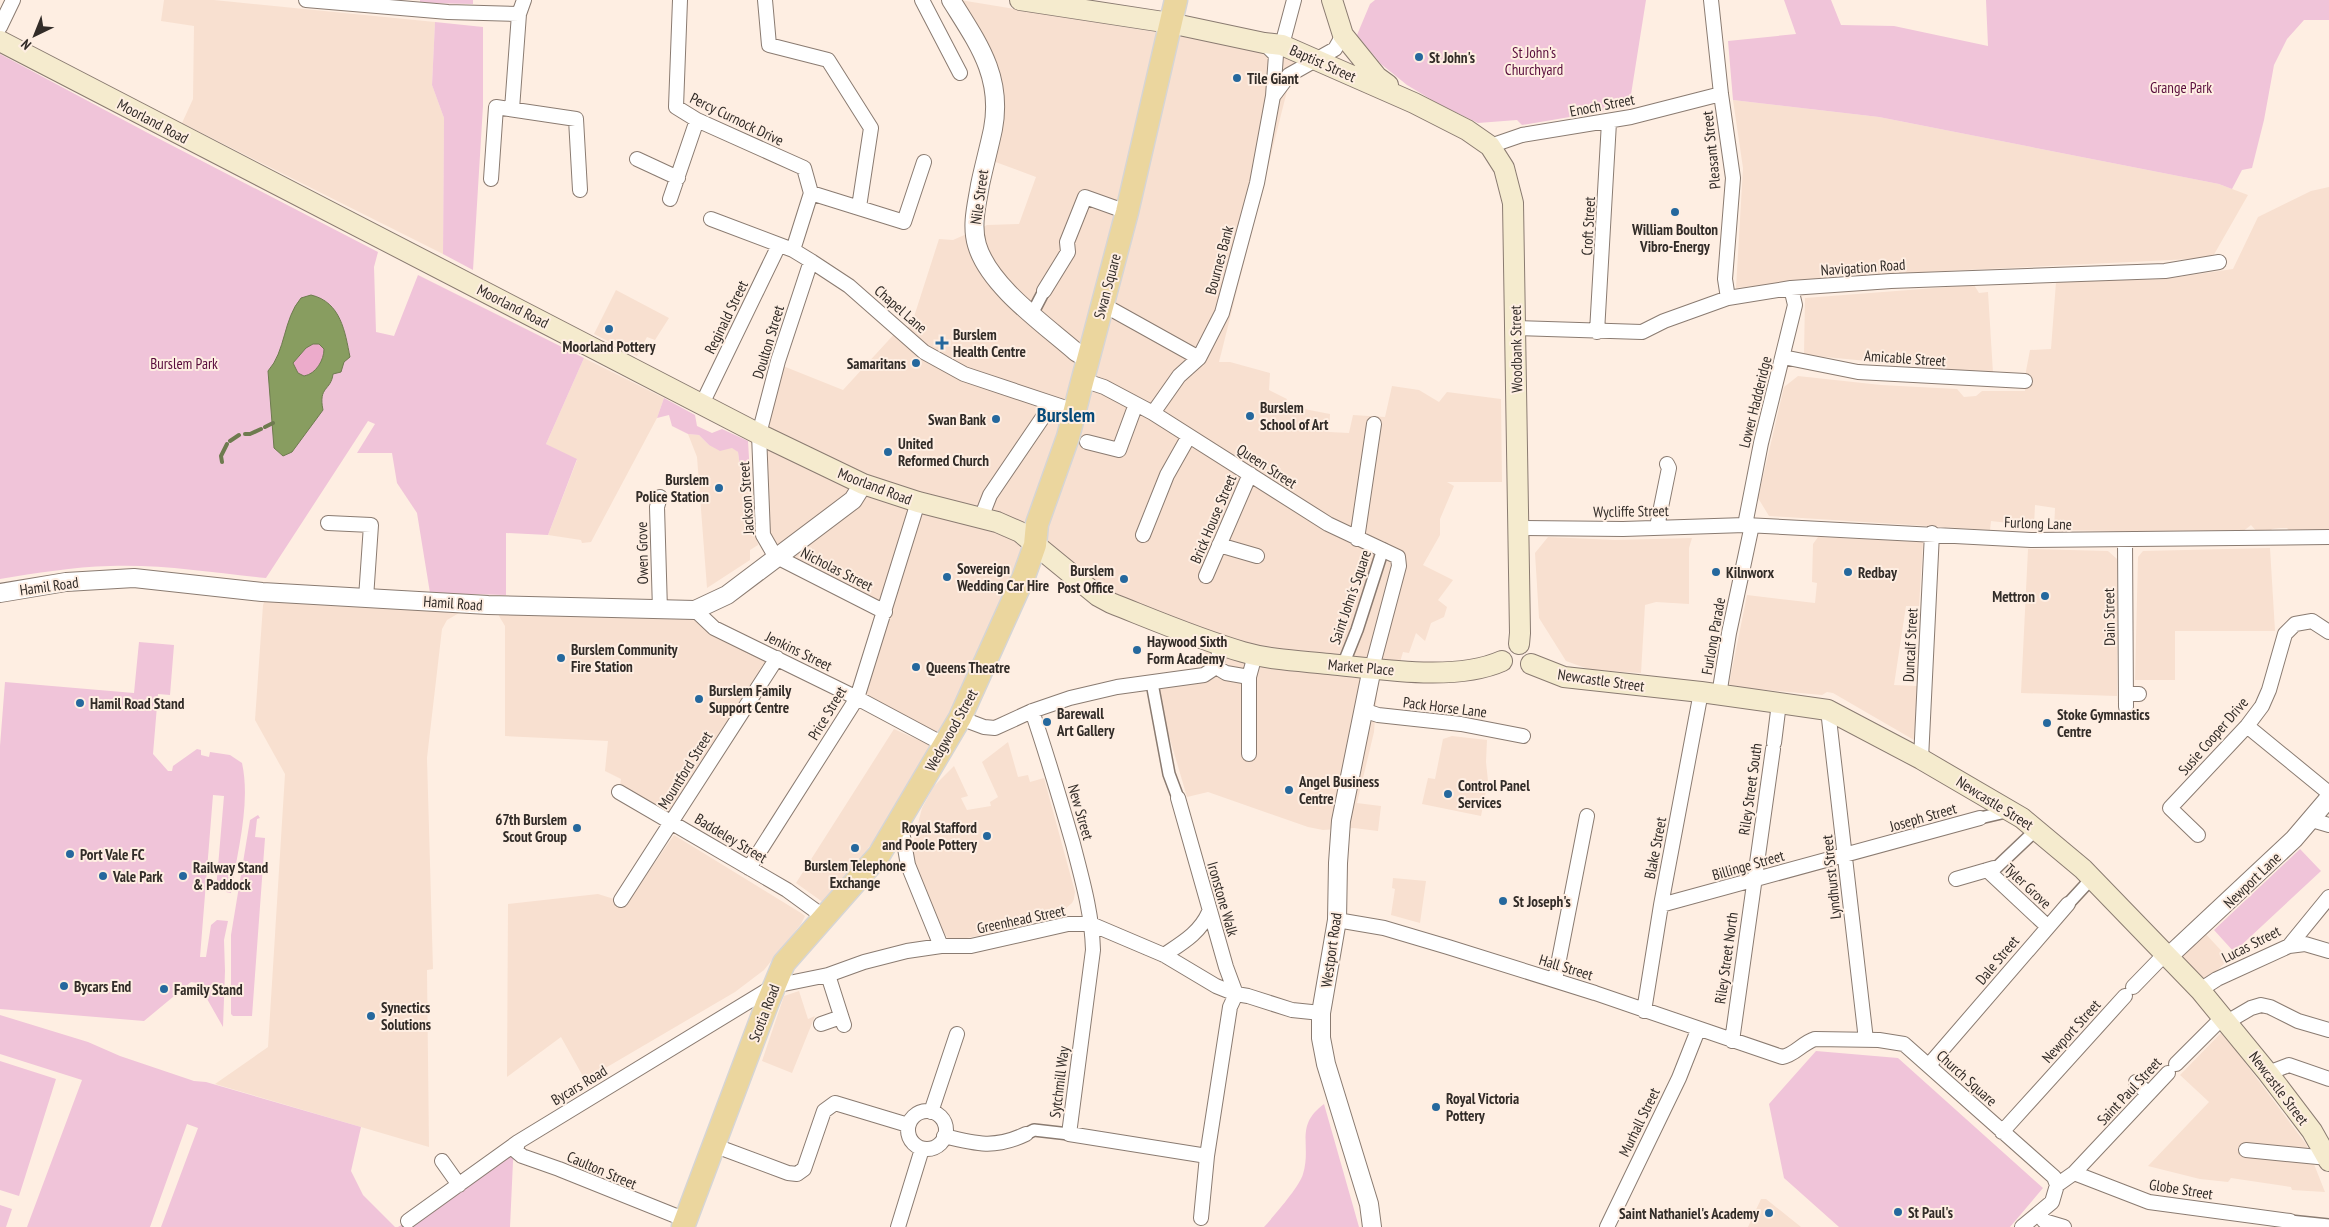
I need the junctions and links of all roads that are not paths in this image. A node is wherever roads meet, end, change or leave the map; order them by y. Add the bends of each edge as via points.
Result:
1 (13, 0) edge
2 (306, 0) edge
3 (524, 0) edge
4 (680, 0) edge
5 (765, 0) edge
6 (922, 0) edge
7 (951, 0) edge
8 (1020, 0) edge
9 (1176, 0) edge
10 (1294, 0) edge
11 (1332, 0) edge
12 (1712, 0) edge
13 (369, 3) edge
14 (519, 14) junction
15 (1170, 24) junction
16 (0, 27) edge
17 (1343, 34) junction
18 (0, 41) edge
19 (1273, 44) junction
20 (1316, 58) junction
21 (960, 72) dead end
22 (1721, 94) junction
23 (1274, 96) junction
24 (1414, 103) junction
25 (512, 109) junction
26 (697, 120) junction
27 (1609, 122) junction
28 (1490, 146) junction
29 (637, 159) dead end
30 (924, 162) dead end
31 (678, 178) junction
32 (490, 179) dead end
33 (580, 190) dead end
34 (811, 193) junction
35 (670, 199) dead end
36 (859, 207) junction
37 (1127, 212) junction
38 (711, 220) dead end
39 (778, 245) junction
40 (793, 250) junction
41 (811, 260) junction
42 (2219, 262) dead end
43 (1791, 288) junction
44 (1044, 291) joint
45 (1728, 298) junction
46 (1102, 304) junction
47 (1032, 314) junction
48 (1515, 328) junction
49 (1597, 332) junction
50 (1783, 357) junction
51 (1199, 358) junction
52 (1085, 370) junction
53 (2025, 381) dead end
54 (1049, 403) junction
55 (702, 404) junction
56 (1136, 404) junction
57 (1075, 411) junction
58 (1153, 413) junction
59 (1369, 429) dead end
60 (759, 434) junction
61 (1189, 436) junction
62 (1077, 439) junction
63 (1667, 464) dead end
64 (1250, 474) junction
65 (864, 484) junction
66 (660, 497) dead end
67 (918, 502) junction
68 (981, 518) junction
69 (328, 523) dead end
70 (1749, 525) junction
71 (1657, 527) junction
72 (1518, 528) junction
73 (1932, 533) junction
74 (1144, 535) dead end
75 (2329, 537) edge
76 (1357, 539) junction
77 (2125, 540) junction
78 (1035, 545) junction
79 (1219, 545) junction
80 (1383, 549) junction
81 (775, 556) junction
82 (1257, 556) dead end
83 (1206, 576) dead end
84 (0, 593) edge
85 (366, 598) junction
86 (660, 610) junction
87 (695, 610) junction
88 (885, 612) junction
89 (2329, 632) edge
90 (1221, 644) junction
91 (1519, 644) junction
92 (1255, 655) junction
93 (776, 658) junction
94 (1502, 661) junction
95 (1531, 664) junction
96 (1343, 665) junction
97 (1216, 667) junction
98 (1372, 668) junction
99 (1249, 677) junction
100 (1152, 683) junction
101 (1710, 694) junction
102 (857, 698) junction
103 (2131, 698) dead end
104 (1779, 703) junction
105 (1364, 710) junction
106 (1828, 710) junction
107 (1032, 711) junction
108 (960, 718) junction
109 (2247, 726) junction
110 (1522, 736) dead end
111 (945, 745) junction
112 (1249, 754) dead end
113 (1921, 759) junction
114 (619, 792) dead end
115 (2329, 793) edge
116 (1178, 798) joint
117 (2329, 798) edge
118 (2010, 811) junction
119 (1586, 816) dead end
120 (1980, 818) joint
121 (2312, 820) junction
122 (672, 822) junction
123 (2329, 825) edge
124 (895, 828) junction
125 (2037, 829) junction
126 (2198, 836) dead end
127 (1844, 855) junction
128 (749, 868) junction
129 (1992, 869) junction
130 (2092, 878) junction
131 (1956, 879) dead end
132 (1753, 880) junction
133 (2329, 897) edge
134 (621, 900) dead end
135 (2068, 904) joint
136 (1661, 906) junction
137 (1209, 912) junction
138 (824, 917) junction
139 (1337, 920) junction
140 (1091, 924) junction
141 (2047, 926) junction
142 (941, 946) junction
143 (2289, 946) junction
144 (2329, 950) edge
145 (2168, 955) junction
146 (1164, 956) junction
147 (828, 975) junction
148 (1555, 980) junction
149 (774, 986) junction
150 (2200, 990) junction
151 (1236, 994) junction
152 (1644, 1011) junction
153 (1321, 1013) junction
154 (2225, 1019) junction
155 (821, 1024) dead end
156 (1698, 1030) junction
157 (2329, 1030) edge
158 (957, 1034) dead end
159 (1866, 1040) junction
160 (1732, 1041) junction
161 (1782, 1057) joint
162 (1929, 1065) junction
163 (2268, 1073) junction
164 (2329, 1079) edge
165 (2136, 1082) dead end
166 (2148, 1094) junction
167 (931, 1112) junction
168 (908, 1125) junction
169 (2002, 1132) junction
170 (1026, 1134) joint
171 (1068, 1134) junction
172 (944, 1136) junction
173 (518, 1142) junction
174 (713, 1144) junction
175 (922, 1149) junction
176 (2246, 1150) dead end
177 (1207, 1156) junction
178 (2328, 1159) edge
179 (442, 1161) dead end
180 (2074, 1173) junction
181 (462, 1183) junction
182 (2058, 1185) junction
183 (2039, 1215) junction
184 (1201, 1218) dead end
185 (408, 1221) dead end
186 (2256, 1222) edge
187 (2290, 1222) joint
188 (684, 1224) edge
189 (2329, 1225) edge
190 (898, 1227) edge
191 (1372, 1227) edge
192 (1607, 1227) edge
193 (2022, 1227) edge
194 (2064, 1227) edge

1 - 16 street
2 - 13 street
3 - 14 street
4 - 26 street, Percy Curnock Drive via 676,107
5 - 36 street via 769,45 828,60 871,128
6 - 21 street
7 - 47 street, Nile Street via 985,55 995,110 975,216 977,245 986,264 1004,287
8 - 15 main road, Baptist Street
9 - 15 main road, Swan Square
10 - 19 street
11 - 17 main road
12 - 22 street, Pleasant Street
13 - 14 street via 448,12
14 - 25 street
15 - 19 main road, Baptist Street
15 - 37 main road, Swan Square
17 - 20 street, Bournes Bank via 1335,49
17 - 24 main road via 1377,77
18 - 55 main road, Moorland Road
19 - 20 main road, Baptist Street
19 - 23 street, Bournes Bank via 1276,55
20 - 23 street, Bournes Bank via 1289,75
20 - 24 main road, Baptist Street
22 - 27 street, Enoch Street
22 - 45 street, Pleasant Street via 1733,178 1725,279
23 - 51 street, Bournes Bank via 1257,183 1222,313
24 - 28 main road, Woodbank Street via 1467,130
25 - 32 street via 496,107
25 - 33 street via 576,118
26 - 31 street
26 - 34 street, Percy Curnock Drive via 804,168
27 - 28 street, Enoch Street via 1522,136
27 - 49 street, Croft Street
28 - 48 main road, Woodbank Street via 1504,168 1513,203
29 - 31 street
30 - 36 street via 904,222
31 - 35 street
34 - 36 street
34 - 40 street
37 - 44 street via 1085,197 1067,242 1068,252
37 - 46 main road, Swan Square
38 - 39 street, Chapel Lane
39 - 40 street, Chapel Lane
39 - 55 street, Reginald Street
40 - 41 street, Chapel Lane
41 - 54 street, Chapel Lane via 849,286 924,352 964,374
41 - 60 street, Doulton Street
42 - 43 street, Navigation Road via 2165,271
43 - 45 street, Navigation Road
43 - 50 street, Lower Hadderidge via 1795,305
44 - 47 street
45 - 49 street, Navigation Road via 1642,332
46 - 51 street
46 - 52 main road, Swan Square
47 - 52 street, Nile Street via 1076,352
48 - 49 street, Navigation Road
48 - 72 main road, Woodbank Street
50 - 53 street, Amicable Street via 1858,372
50 - 70 street, Lower Hadderidge via 1761,443
51 - 58 street, Bournes Bank via 1179,376
52 - 56 street, Queen Street via 1104,387
52 - 57 main road, Swan Square
54 - 57 street, Chapel Lane
54 - 68 street via 1043,417 990,495
55 - 60 main road, Moorland Road
56 - 58 street, Queen Street
56 - 62 street via 1119,450
57 - 62 main road, Swan Square
58 - 61 street, Queen Street
59 - 76 street
60 - 65 main road, Moorland Road
60 - 81 street, Jackson Street via 765,541
61 - 64 street, Queen Street
61 - 74 street via 1167,475
62 - 78 main road, Swan Square via 1037,524
63 - 71 street via 1669,468
64 - 76 street, Queen Street
64 - 79 street, Brick House Street
65 - 67 main road, Moorland Road
65 - 81 street, Hamil Road via 853,500
66 - 86 street, Owen Grove via 657,507
67 - 68 main road, Moorland Road
67 - 88 street, Price Street
68 - 78 main road, Moorland Road via 1020,532
69 - 85 street via 371,526
70 - 71 street, Wycliffe Street
70 - 73 street, Furlong Lane
70 - 101 street, Furlong Parade via 1728,633
71 - 72 street, Wycliffe Street
72 - 91 main road, Woodbank Street
73 - 77 street, Furlong Lane via 2031,540
73 - 113 street, Duncalf Street
75 - 77 street, Furlong Lane
76 - 80 street, Queen Street
77 - 103 street, Dain Street
78 - 90 main road, Market Place via 1111,603
78 - 108 main road, Wedgwood Street
79 - 82 street
79 - 83 street, Brick House Street
80 - 96 street, Saint John's Square
80 - 98 street, Saint John's Square via 1398,557 1399,566
81 - 87 street, Hamil Road via 727,594
81 - 88 street, Nicholas Street
84 - 85 street, Hamil Road via 66,582 134,578 258,592
85 - 86 street, Hamil Road
86 - 87 street, Hamil Road
87 - 93 street, Jenkins Street via 714,628
88 - 102 street, Price Street
89 - 109 street, Susie Cooper Drive via 2312,621 2295,624 2286,634 2269,690
90 - 92 main road, Market Place
90 - 97 street
91 - 94 main road via 1506,648
91 - 95 main road via 1529,650
92 - 96 main road, Market Place
92 - 99 street
93 - 102 street, Jenkins Street
93 - 122 street, Mountford Street
94 - 95 main road via 1506,669 1516,673 1524,672
94 - 98 main road, Market Place via 1458,672
95 - 101 main road, Newcastle Street via 1564,678
96 - 98 main road, Market Place
97 - 99 street via 1226,673
97 - 100 street via 1204,675
98 - 105 street, Westport Road
99 - 112 street
100 - 107 street via 1117,687
100 - 116 street, Ironstone Walk via 1169,774
101 - 104 main road, Newcastle Street
101 - 136 street, Blake Street
102 - 111 street, Jenkins Street
102 - 128 street, Price Street
104 - 106 main road, Newcastle Street
104 - 132 street, Riley Street South
105 - 110 street, Pack Horse Lane via 1378,715 1477,726
105 - 139 street, Westport Road via 1342,820
106 - 113 main road, Newcastle Street
106 - 127 street, Lyndhurst Street
107 - 108 street via 995,728
107 - 140 street, New Street via 1059,795 1088,900
108 - 111 main road, Wedgwood Street
109 - 115 street
109 - 126 street, Susie Cooper Drive via 2170,808
111 - 124 main road, Wedgwood Street
113 - 118 main road, Newcastle Street
114 - 122 street, Baddeley Street
116 - 137 street, Ironstone Walk via 1177,814
117 - 121 street, Newport Lane
118 - 120 street, Joseph Street
118 - 125 main road, Newcastle Street
119 - 148 street
120 - 127 street, Joseph Street
121 - 123 street
121 - 145 street, Newport Lane
122 - 128 street, Baddeley Street
122 - 134 street, Mountford Street
124 - 138 main road, Scotia Road via 879,855
124 - 142 street via 902,837 908,865
125 - 129 street, Tyler Grove
125 - 130 main road, Newcastle Street
127 - 132 street, Billinge Street
127 - 159 street, Lyndhurst Street
128 - 138 street, Baddeley Street
129 - 131 street, Tyler Grove
129 - 141 street, Tyler Grove
130 - 135 street, Dale Street
130 - 145 main road, Newcastle Street
132 - 136 street, Billinge Street
132 - 160 street, Riley Street North
133 - 143 street, Lucas Street
135 - 141 street, Dale Street
136 - 152 street, Blake Street
137 - 146 street via 1198,931
137 - 151 street, Ironstone Walk
138 - 149 main road, Scotia Road via 784,963
139 - 148 street, Hall Street via 1384,928
139 - 153 street, Westport Road
140 - 142 street, Greenhead Street via 1068,924 971,946
140 - 146 street, Greenhead Street
140 - 171 street, Sytchmill Way via 1093,950
141 - 162 street, Dale Street
142 - 147 street, Greenhead Street via 864,962
143 - 144 street via 2304,944
143 - 150 street, Lucas Street
145 - 150 main road, Newcastle Street
145 - 169 street, Newport Street via 2129,992
146 - 151 street, Greenhead Street
147 - 149 street, Greenhead Street
147 - 155 street via 844,1024
148 - 152 street, Hall Street
149 - 173 street, Bycars Road
149 - 174 main road, Scotia Road
150 - 154 main road, Newcastle Street
151 - 153 street, Greenhead Street via 1292,1010
151 - 177 street via 1230,1007
152 - 156 street, Hall Street
153 - 191 street, Westport Road via 1326,1064 1369,1204
154 - 157 street, Saint Paul Street via 2262,1005
154 - 163 main road, Newcastle Street
154 - 166 street, Saint Paul Street
156 - 160 street, Hall Street
156 - 192 street, Murhall Street via 1679,1078
158 - 167 street
159 - 161 street, Church Square via 1815,1039
159 - 162 street, Church Square via 1904,1044
160 - 161 street, Hall Street
162 - 169 street, Church Square
163 - 164 street via 2289,1066
163 - 178 main road, Newcastle Street via 2312,1131
165 - 166 street
166 - 180 street, Saint Paul Street
167 - 168 street via 918,1113
167 - 172 street via 942,1119
168 - 174 street via 835,1103 824,1111 804,1169 797,1174
168 - 175 street via 912,1144
169 - 182 street, Church Square
170 - 171 street via 1034,1130
170 - 172 street via 1005,1142 982,1145
171 - 177 street, Sytchmill Way
172 - 175 street via 933,1149
173 - 181 street, Bycars Road
173 - 188 street, Caulton Street via 516,1151 522,1156
174 - 188 main road, Scotia Road
175 - 190 street
176 - 178 street
177 - 184 street
179 - 181 street
180 - 182 street, Saint Paul Street
180 - 186 street, Globe Street via 2150,1202
181 - 185 street, Bycars Road
182 - 183 street via 2052,1202
183 - 193 street
183 - 194 street via 2044,1221
186 - 187 street, Globe Street
187 - 189 street, Globe Street

